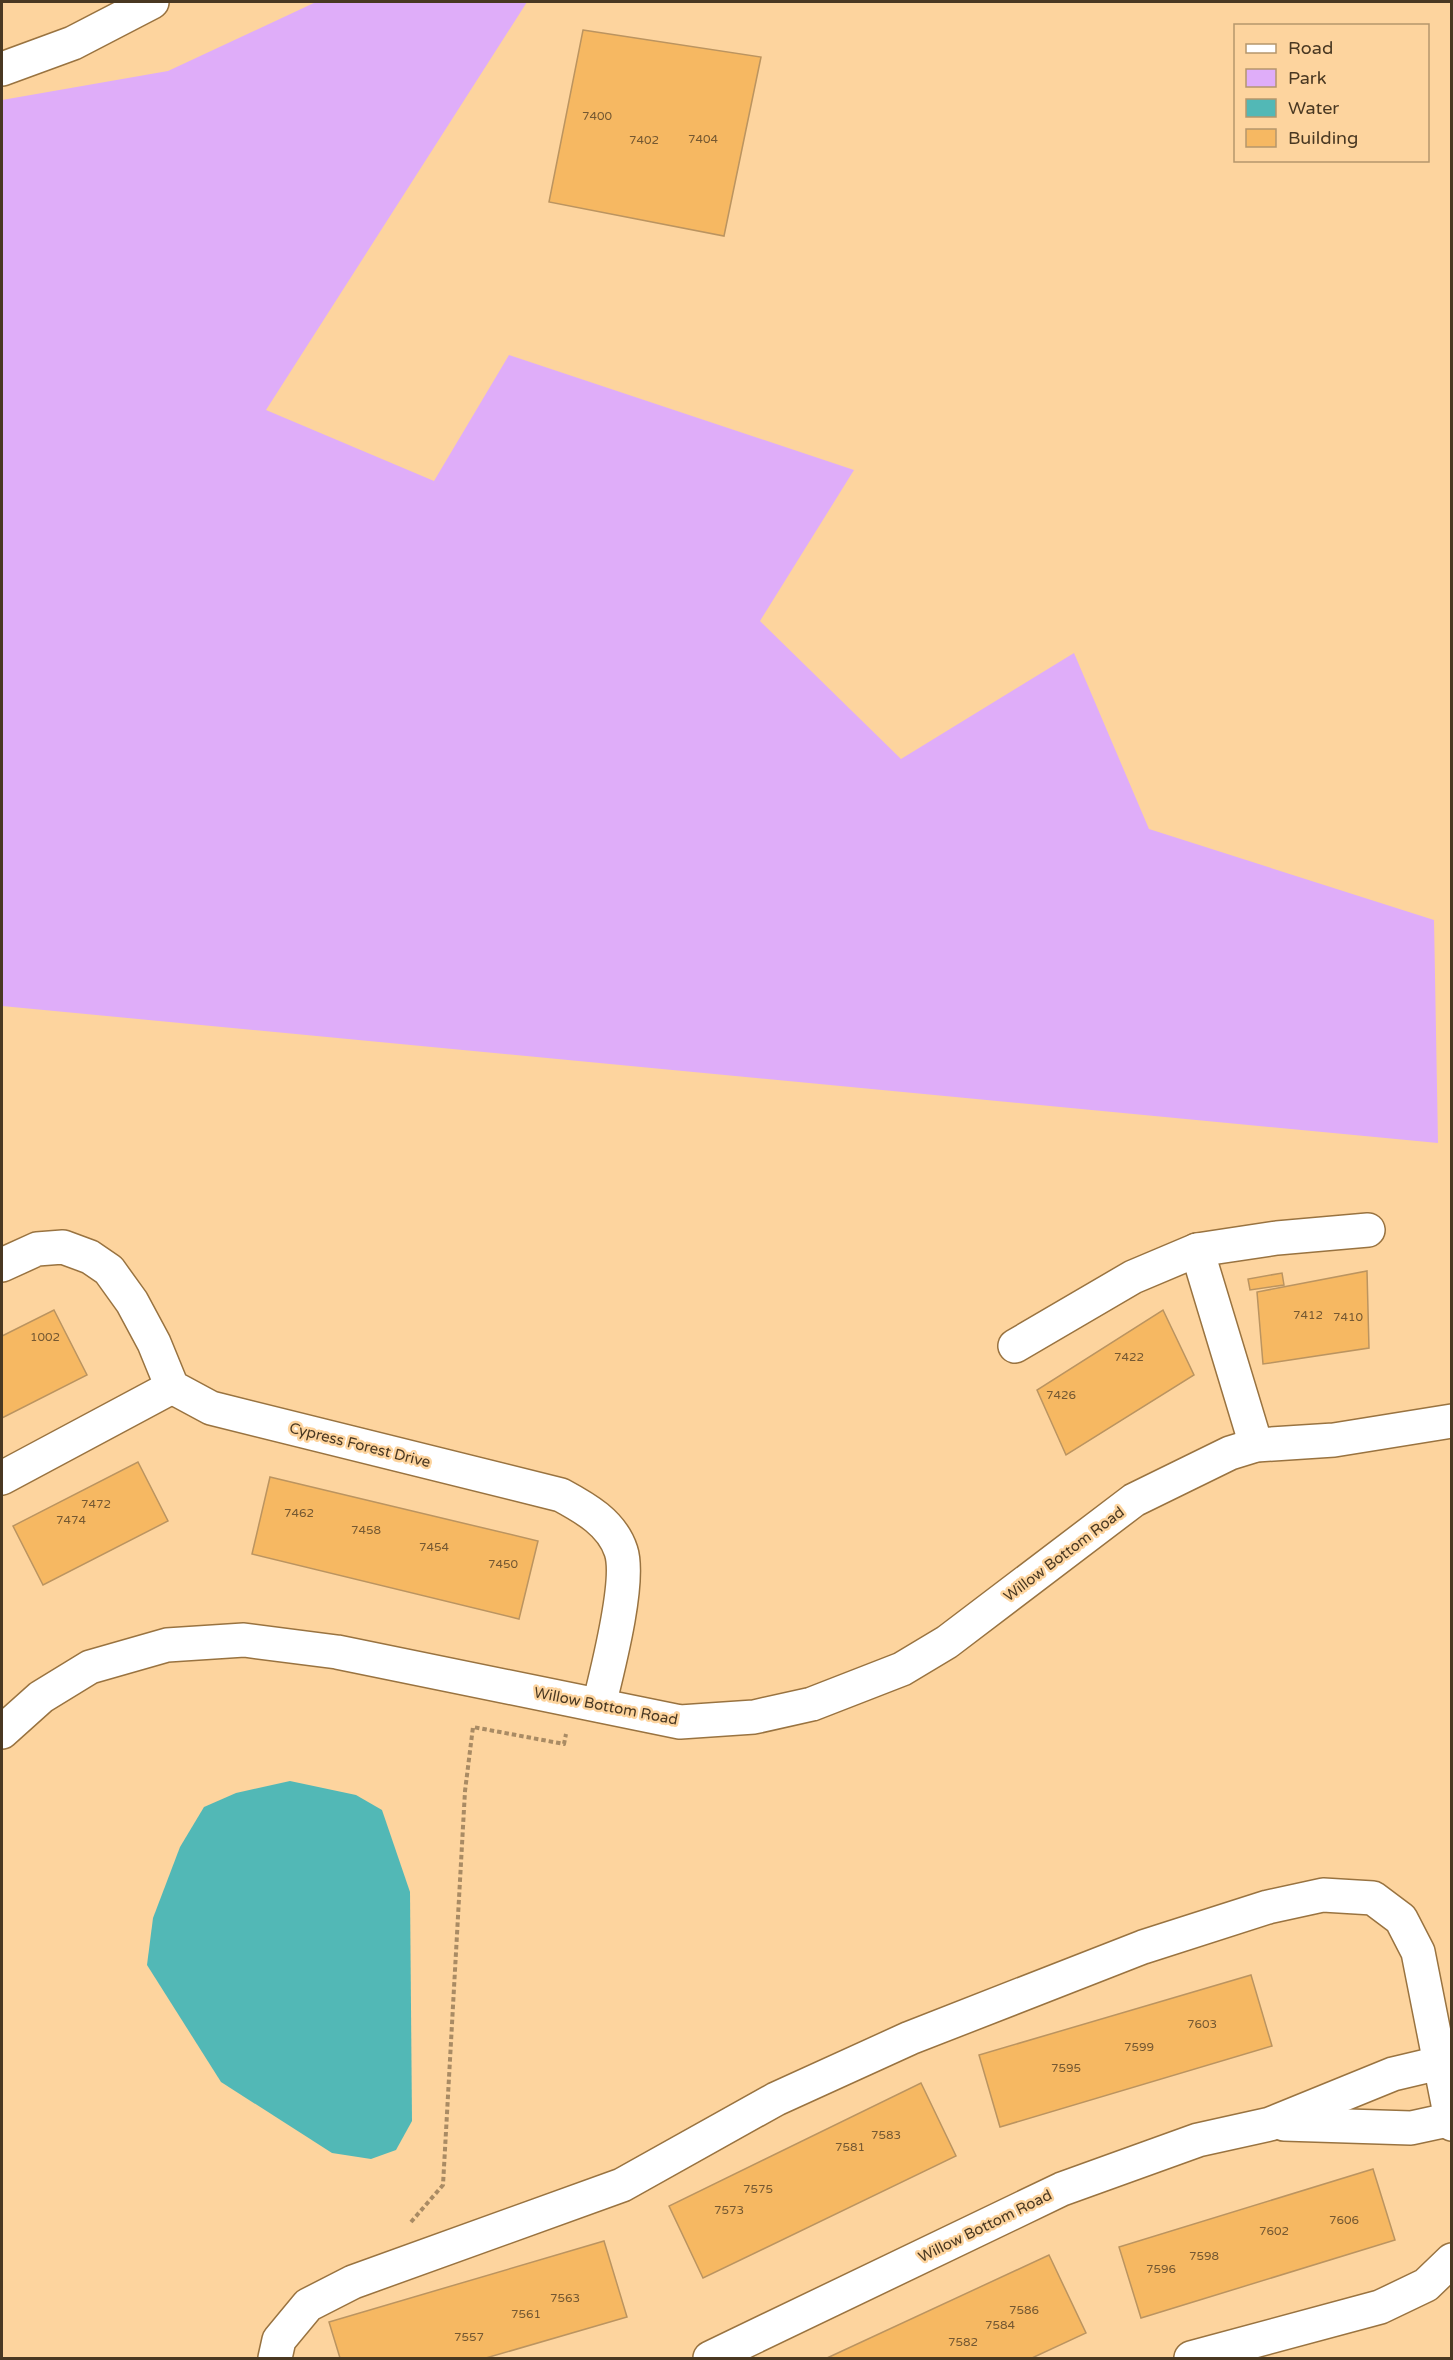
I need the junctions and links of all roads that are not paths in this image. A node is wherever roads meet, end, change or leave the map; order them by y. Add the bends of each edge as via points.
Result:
1 (152, 2) edge
2 (2, 69) edge
3 (1368, 1230) dead end
4 (1197, 1250) junction
5 (2, 1265) edge
6 (1015, 1346) dead end
7 (172, 1387) junction
8 (1452, 1421) edge
9 (1256, 1445) junction
10 (2, 1478) edge
11 (599, 1705) junction
12 (2, 1732) edge
13 (1445, 2061) edge
14 (1451, 2121) edge
15 (1270, 2124) junction
16 (1452, 2259) edge
17 (275, 2358) edge
18 (710, 2358) edge
19 (1191, 2358) edge

1 - 2 street via 73,43
3 - 4 street
4 - 6 street via 1133,1277
4 - 9 street
5 - 7 street via 37,1249 63,1247 90,1257 109,1270 132,1302
7 - 10 street
7 - 11 street, Cypress Forest Drive via 211,1408 561,1495 587,1510 604,1524 621,1550 624,1581
8 - 9 street, Willow Bottom Road via 1334,1440
9 - 11 street, Willow Bottom Road via 1230,1453 1134,1500 947,1642 902,1669 856,1688 812,1704 754,1717 711,1720 680,1722
11 - 12 street, Willow Bottom Road via 337,1652 244,1640 167,1645 90,1667 41,1697
13 - 14 street
13 - 15 street, Willow Bottom Road via 1393,2074
13 - 17 street via 1418,1952 1401,1918 1373,1898 1323,1895 1268,1907 1143,1947 910,2038 776,2099 621,2185 353,2282 308,2304 279,2340
14 - 15 street, Willow Bottom Road via 1411,2128
15 - 18 street, Willow Bottom Road via 1198,2140 1062,2189
16 - 19 street via 1426,2285 1380,2307

